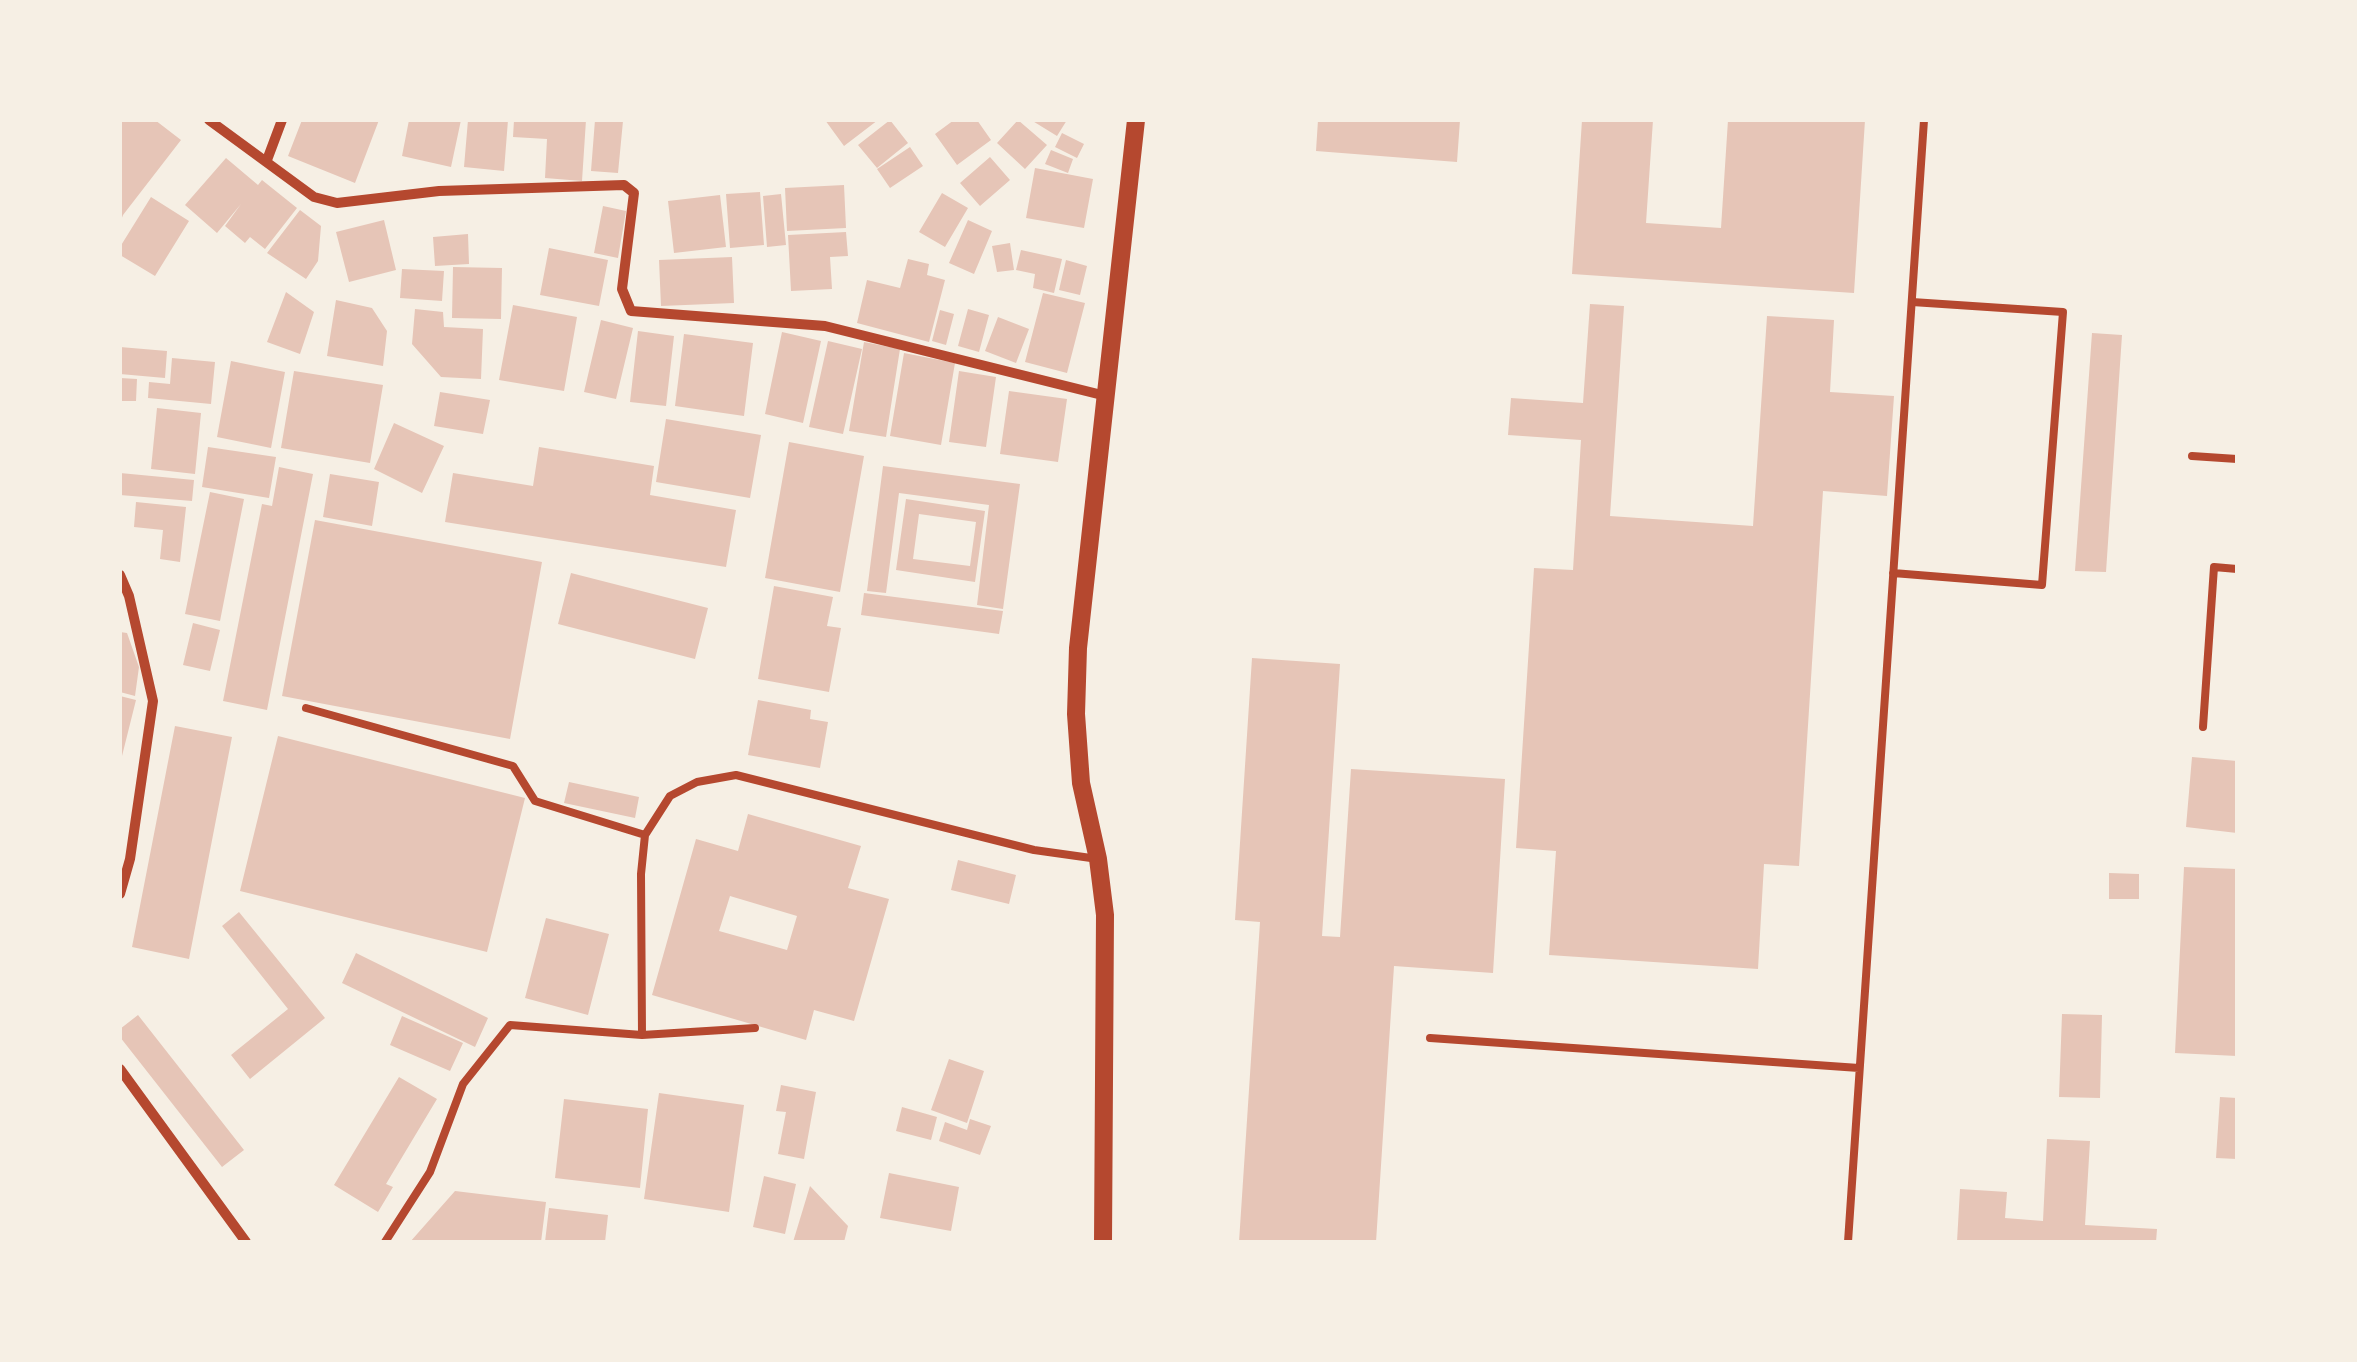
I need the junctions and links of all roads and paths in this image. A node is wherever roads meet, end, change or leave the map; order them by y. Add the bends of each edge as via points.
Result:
1 (210, 120) edge
2 (282, 120) edge
3 (1136, 120) edge
4 (1924, 120) edge
5 (267, 160) junction
6 (1912, 302) junction
7 (1106, 396) junction
8 (2192, 456) dead end
9 (2237, 459) edge
10 (2237, 569) edge
11 (1893, 573) junction
12 (120, 575) edge
13 (306, 708) dead end
14 (2204, 727) dead end
15 (645, 835) junction
16 (1098, 859) junction
17 (120, 894) edge
18 (755, 1028) dead end
19 (642, 1035) junction
20 (1430, 1038) dead end
21 (1859, 1068) junction
22 (120, 1069) edge
23 (246, 1242) edge
24 (385, 1242) edge
25 (1103, 1242) edge
26 (1848, 1242) edge

1 - 5 street
2 - 5 street
3 - 7 street
4 - 6 lane
5 - 7 street via 314,197 337,202 624,185 634,192 622,289 632,310 825,326
6 - 11 lane
6 - 11 lane via 2062,312 2042,585
7 - 16 street via 1076,714 1081,783
8 - 9 lane
10 - 14 lane via 2214,567
11 - 21 lane
12 - 17 street via 154,701
13 - 15 lane via 513,766 535,801
15 - 16 lane via 670,796 697,782 736,775 1034,850
15 - 19 lane
16 - 25 street via 1105,915
18 - 19 lane
19 - 24 lane via 510,1025 463,1084 430,1172
20 - 21 lane
21 - 26 lane
22 - 23 street

